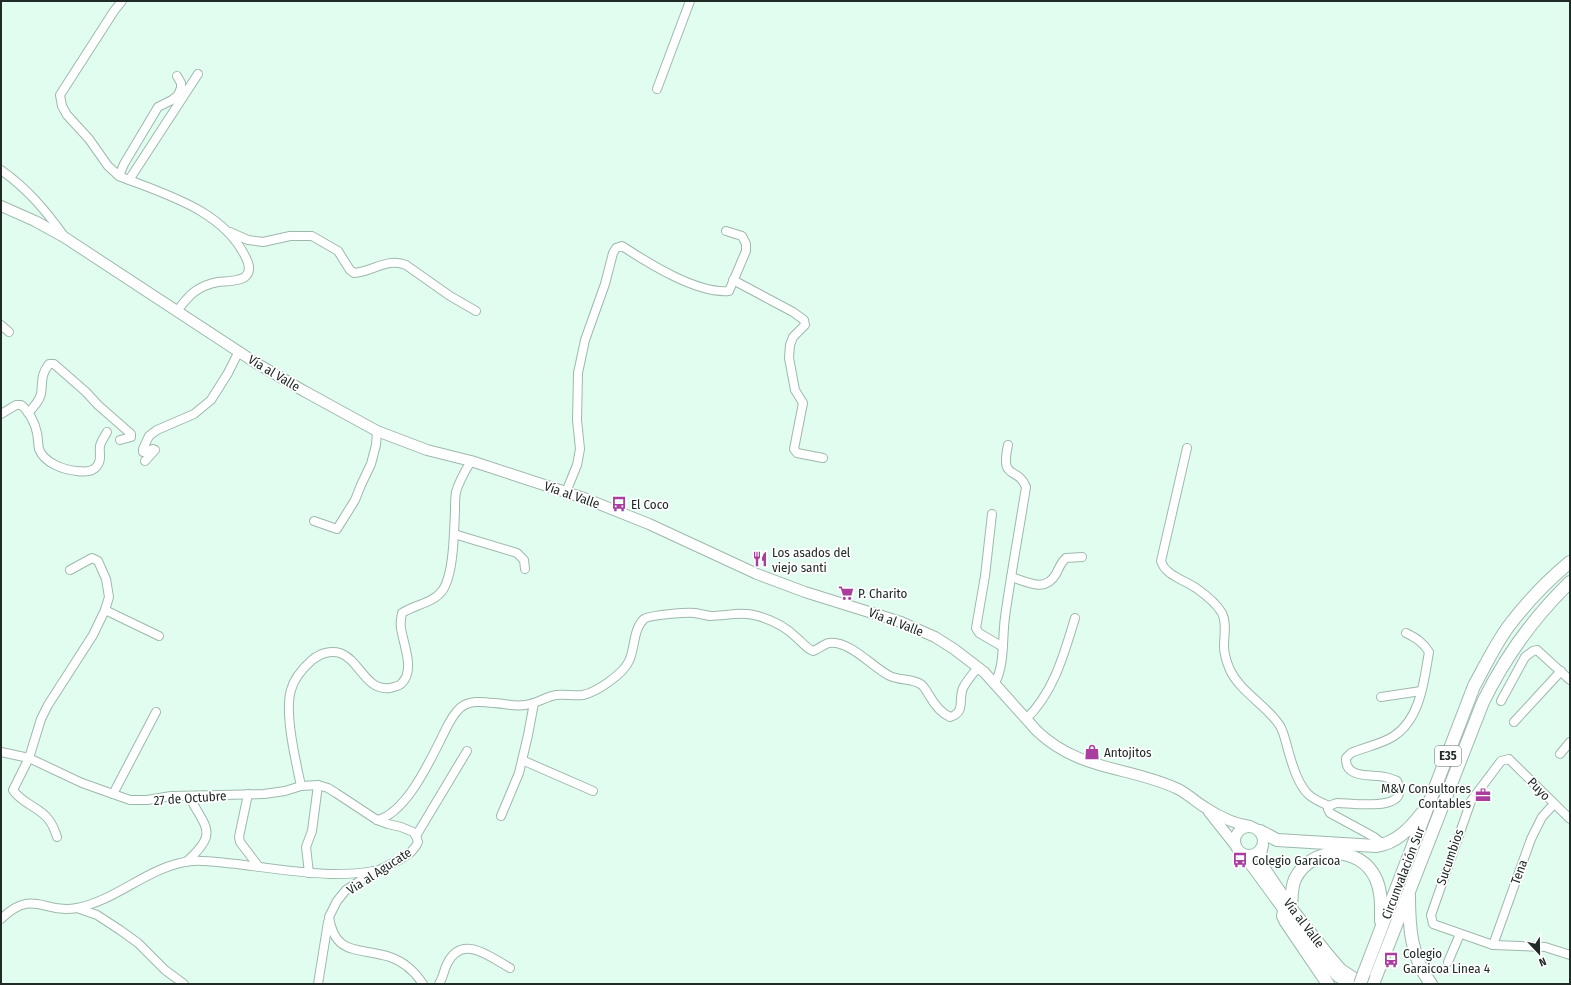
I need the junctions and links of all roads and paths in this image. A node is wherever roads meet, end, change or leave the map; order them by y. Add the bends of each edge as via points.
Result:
1 (122, 1) edge
2 (690, 1) edge
3 (198, 74) dead end
4 (176, 76) dead end
5 (657, 89) dead end
6 (1, 170) edge
7 (119, 176) junction
8 (129, 180) junction
9 (1, 206) edge
10 (228, 231) junction
11 (726, 231) dead end
12 (64, 237) junction
13 (733, 280) junction
14 (177, 311) junction
15 (476, 311) dead end
16 (1, 325) edge
17 (9, 332) dead end
18 (238, 351) junction
19 (28, 413) junction
20 (1, 414) edge
21 (378, 430) junction
22 (107, 432) dead end
23 (120, 440) dead end
24 (1008, 445) dead end
25 (1187, 448) dead end
26 (823, 458) dead end
27 (145, 461) dead end
28 (471, 461) junction
29 (566, 492) junction
30 (992, 514) dead end
31 (314, 521) dead end
32 (454, 534) junction
33 (1082, 557) dead end
34 (1570, 562) edge
35 (525, 569) dead end
36 (70, 570) dead end
37 (1011, 577) junction
38 (1570, 582) edge
39 (105, 610) junction
40 (1075, 618) dead end
41 (1406, 633) dead end
42 (159, 636) dead end
43 (1003, 647) junction
44 (978, 667) junction
45 (1561, 672) junction
46 (1570, 680) edge
47 (995, 684) junction
48 (1421, 691) junction
49 (1381, 697) dead end
50 (1501, 701) dead end
51 (534, 702) junction
52 (156, 712) dead end
53 (1026, 719) junction
54 (1514, 722) dead end
55 (1570, 742) edge
56 (467, 751) dead end
57 (1, 752) edge
58 (1560, 754) dead end
59 (29, 758) junction
60 (1509, 759) joint
61 (522, 760) junction
62 (318, 785) junction
63 (301, 786) junction
64 (592, 791) dead end
65 (113, 794) junction
66 (248, 794) junction
67 (189, 796) junction
68 (1429, 804) junction
69 (1554, 804) junction
70 (1329, 806) junction
71 (1205, 808) junction
72 (501, 816) dead end
73 (1570, 818) edge
74 (377, 820) junction
75 (1255, 829) junction
76 (416, 836) junction
77 (57, 837) dead end
78 (1262, 845) junction
79 (1384, 845) junction
80 (1237, 848) junction
81 (186, 862) junction
82 (387, 866) junction
83 (259, 867) junction
84 (309, 873) junction
85 (1409, 889) junction
86 (77, 908) junction
87 (1288, 909) junction
88 (329, 917) junction
89 (1, 919) edge
90 (1381, 929) junction
91 (1460, 934) junction
92 (1493, 945) junction
93 (1570, 955) edge
94 (1448, 962) dead end
95 (510, 968) dead end
96 (1362, 978) edge
97 (1372, 982) edge
98 (184, 984) edge
99 (318, 984) edge
100 (423, 984) edge
101 (439, 984) edge
102 (1328, 984) edge
103 (1352, 984) edge
104 (1431, 984) edge

1 - 7 street via 60,96 67,115
2 - 5 street
3 - 8 street
4 - 7 street via 181,88 178,95 158,107
6 - 12 street via 31,194
7 - 8 street
8 - 10 street via 188,204
9 - 12 main road, Vía al Valle
10 - 14 street via 249,262 249,270 245,277 204,286 191,294
10 - 15 street via 248,240 263,242 290,236 312,236 338,250 354,273 400,262
11 - 13 street via 742,236 746,244 746,251
12 - 14 main road, Vía al Valle
13 - 26 street via 804,320 804,325 793,337 790,345 789,358 795,390 803,403 794,448 797,453
13 - 29 street via 729,291 705,288 659,269 622,246 616,248 585,340 578,373 580,449 577,465
14 - 18 main road, Vía al Valle
16 - 17 street
18 - 21 main road, Vía al Valle via 304,391
18 - 27 street via 211,400 194,414 149,436 143,452 155,450
19 - 20 street via 21,405 16,405
19 - 22 street via 37,433 39,449 50,461 65,469 86,472 94,469 100,460 100,444
19 - 23 street via 41,396 45,370 49,364 54,364 131,434 131,437
21 - 28 main road, Vía al Valle via 427,450
21 - 31 street via 371,464 355,500 337,529
24 - 37 street via 1006,465 1010,472 1023,480 1026,487
25 - 70 street via 1161,561 1162,566 1215,603 1225,624 1224,648 1230,670 1255,701 1271,714 1281,727 1291,761 1307,793
28 - 29 main road, Vía al Valle
28 - 32 street via 456,492
29 - 44 main road, Vía al Valle via 649,524 757,574 916,628 954,649
30 - 43 street via 976,628 979,633
32 - 35 street via 517,553 524,560
32 - 63 street via 448,581 442,591 429,601 402,613 400,621 408,664 405,680 401,684 382,688 365,678 351,659 339,653 327,652 316,656 298,676 291,690 289,706 291,734
33 - 37 street via 1066,558 1052,580 1043,585
34 - 68 highway, Circunvalación Sur / E35 via 1528,603 1496,645 1474,686
36 - 39 street via 92,558 98,561 106,579 109,597
37 - 43 street
38 - 85 highway, Circunvalación Sur / E35 via 1522,637 1489,689
39 - 42 street
39 - 59 street via 93,635 48,705
40 - 53 street via 1063,658 1049,691
41 - 48 street via 1417,638 1429,652
43 - 47 street via 1000,675
44 - 47 main road, Vía al Valle
44 - 51 street via 964,686 960,710 950,717 942,713 924,686 915,681 891,677 843,645 827,643 813,651 807,649 797,637 783,627 756,615 738,613 708,616 683,613 650,616 644,620 636,636 629,662 611,681 596,690 583,695 550,697
45 - 46 street
45 - 50 street via 1537,650 1533,651 1525,658
45 - 54 street
47 - 53 main road, Vía al Valle
48 - 49 street
48 - 70 street via 1419,701 1402,729 1394,736 1351,753 1346,758 1349,769 1358,774 1397,781 1401,788 1397,797 1374,805 1336,803
51 - 61 street
51 - 74 street via 525,705 472,702 459,709 418,782 391,814
52 - 65 street
53 - 71 main road, Vía al Valle via 1044,738 1078,758 1163,783 1189,795
55 - 58 street
56 - 76 street
57 - 59 street, 27 de Octubre
59 - 65 street, 27 de Octubre via 82,784
59 - 77 street via 13,790 20,798 46,815
60 - 69 street, Puyo
60 - 91 street, Sucumbios via 1501,761 1471,801 1431,915 1432,924
61 - 64 street
61 - 72 street
62 - 63 street, 27 de Octubre
62 - 74 street, 27 de Octubre via 328,788
62 - 84 street via 312,831 306,847
63 - 66 street, 27 de Octubre via 285,791
65 - 67 street, 27 de Octubre via 130,800
66 - 67 street, 27 de Octubre
66 - 83 street via 239,837
67 - 81 street via 203,819 207,834 201,848
68 - 79 highway via 1411,827
68 - 90 highway, Circunvalación Sur / E35
69 - 73 street, Puyo
69 - 92 street, Tena via 1542,818 1531,839
70 - 79 street via 1330,813 1374,836
71 - 75 main road via 1226,820
71 - 80 main road, Vía al Valle
74 - 76 street, Via al Agucate via 408,829
75 - 78 main road via 1263,838
75 - 79 highway via 1285,841
75 - 80 main road via 1243,827 1237,832 1234,839
76 - 82 street, Via al Agucate via 418,842 410,852
78 - 80 main road via 1258,852 1250,855 1241,853
78 - 87 main road, Vía al Valle via 1262,864
80 - 87 main road, Vía al Valle
81 - 83 street via 204,861
81 - 86 street via 153,874 110,897
82 - 84 street via 368,872
82 - 88 street, Via al Agucate via 346,890
83 - 84 street
85 - 97 highway, Circunvalación Sur / E35
85 - 104 highway via 1412,943 1416,958
86 - 89 street via 23,903
86 - 98 street via 97,915 120,930
87 - 90 highway via 1295,880 1309,863 1330,854 1348,854 1361,859 1376,878 1381,896
87 - 97 main road, Vía al Valle via 1341,968 1353,977
87 - 102 highway via 1283,916 1286,922
87 - 103 main road, Vía al Valle via 1327,966 1338,977
88 - 99 street, Via al Agucate
88 - 100 street via 333,935 339,942 348,948 391,958 408,966
90 - 96 highway, Circunvalación Sur / E35
91 - 92 street
91 - 94 street
92 - 93 street via 1545,947
95 - 101 street via 480,951 469,948 457,951 452,956

